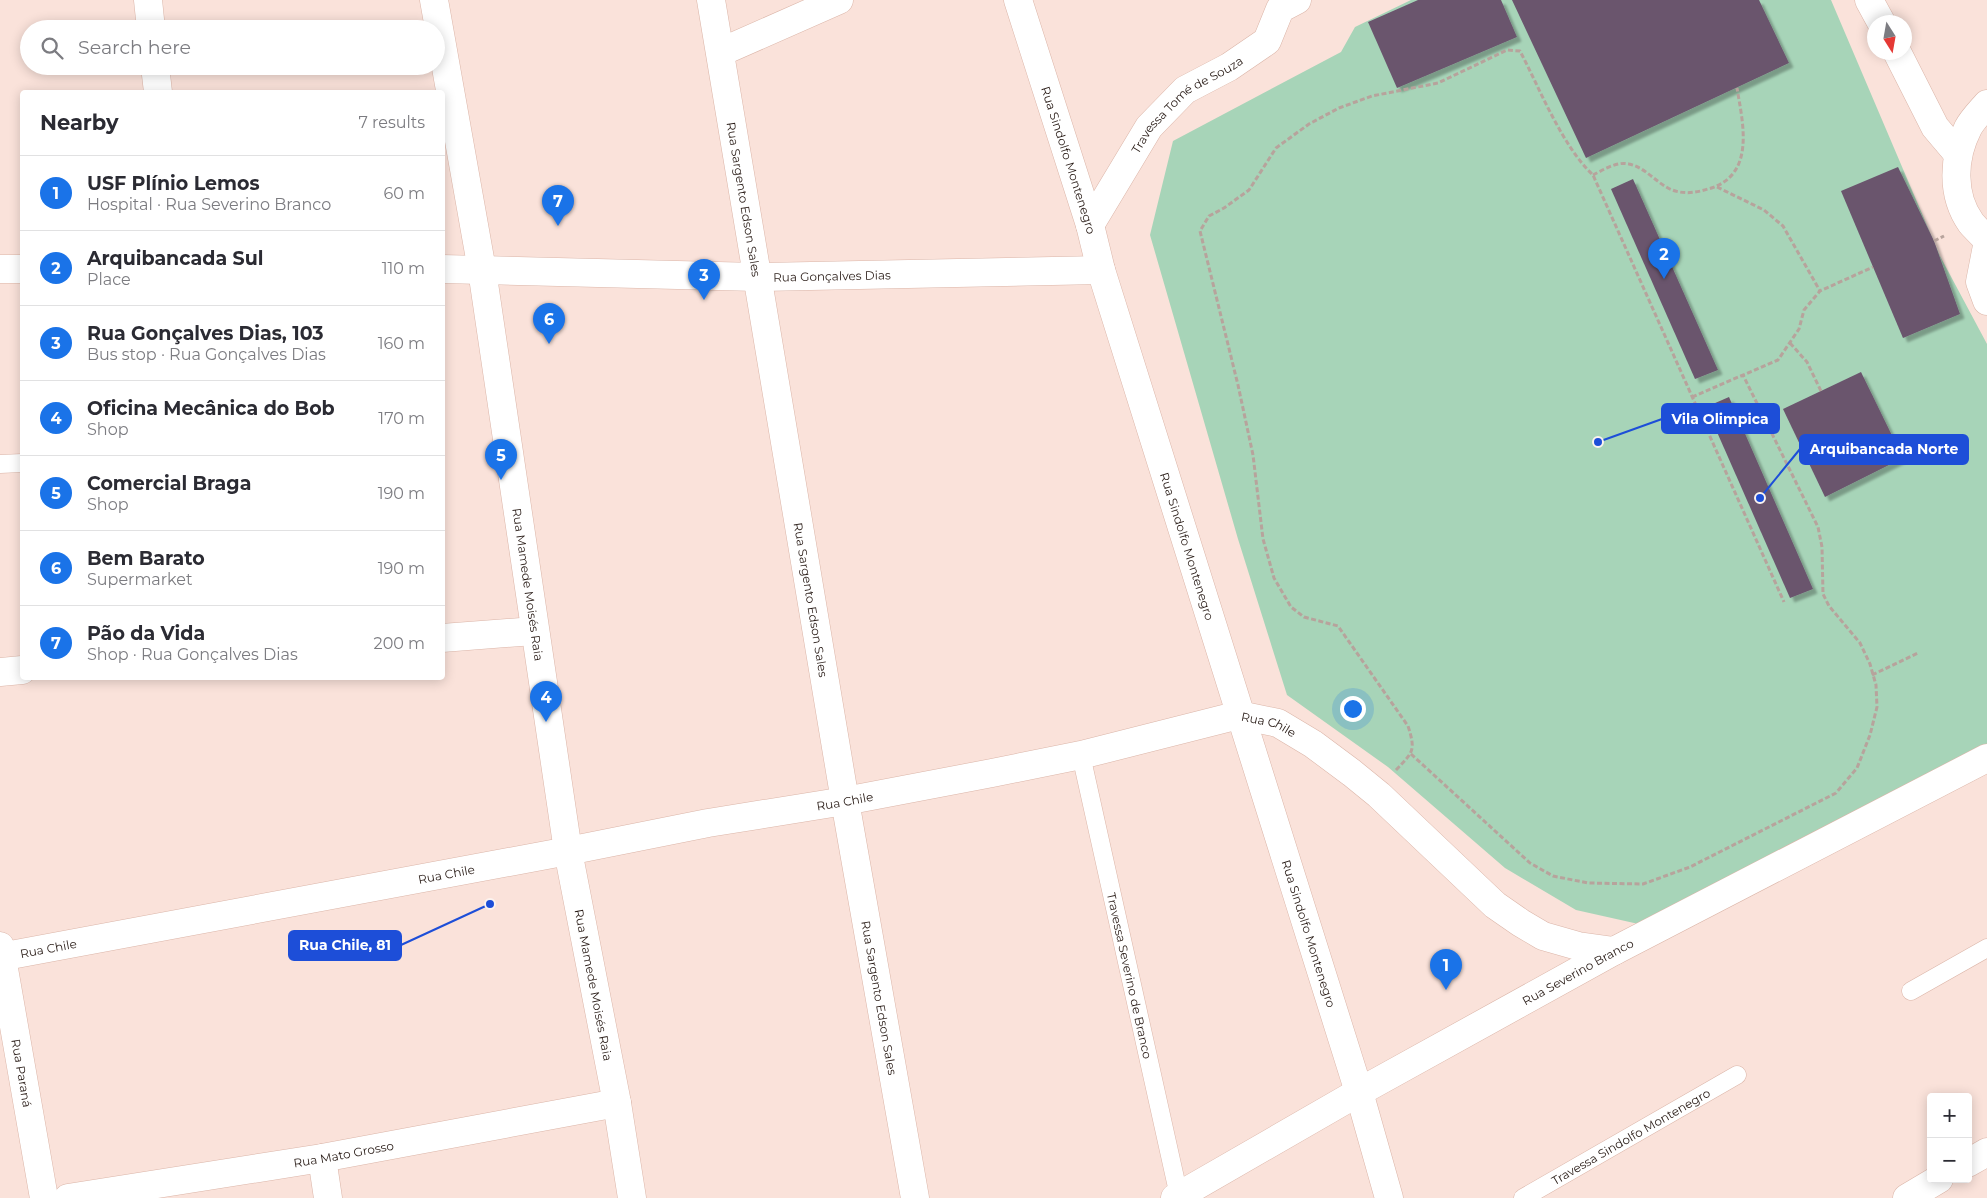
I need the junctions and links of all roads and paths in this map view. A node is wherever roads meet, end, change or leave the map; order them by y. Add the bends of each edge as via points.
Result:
1 (148, 0) edge
2 (434, 0) edge
3 (711, 0) edge
4 (839, 0) edge
5 (1018, 0) edge
6 (1869, 0) edge
7 (1285, 3) edge
8 (1877, 15) edge
9 (150, 20) edge
10 (438, 20) edge
11 (721, 52) junction
12 (1901, 60) edge
13 (445, 62) edge
14 (156, 75) edge
15 (1737, 88) dead end
16 (158, 90) edge
17 (1987, 104) edge
18 (1958, 153) junction
19 (1593, 175) junction
20 (1717, 187) junction
21 (1090, 224) junction
22 (1987, 240) edge
23 (1987, 246) edge
24 (1873, 268) dead end
25 (0, 269) edge
26 (20, 269) edge
27 (445, 269) edge
28 (482, 270) junction
29 (1101, 270) junction
30 (757, 277) junction
31 (1820, 291) junction
32 (1987, 301) edge
33 (1790, 343) junction
34 (1743, 376) junction
35 (1821, 391) dead end
36 (1692, 397) junction
37 (20, 463) edge
38 (0, 464) edge
39 (1784, 602) dead end
40 (534, 631) junction
41 (445, 638) edge
42 (1918, 653) dead end
43 (20, 670) edge
44 (0, 672) edge
45 (1872, 675) junction
46 (1239, 714) junction
47 (1412, 754) junction
48 (1081, 755) junction
49 (1987, 758) edge
50 (1378, 795) junction
51 (845, 801) junction
52 (568, 851) junction
53 (1987, 948) edge
54 (1614, 951) junction
55 (0, 953) edge
56 (1911, 992) dead end
57 (1737, 1075) dead end
58 (1358, 1092) junction
59 (617, 1103) junction
60 (1987, 1152) edge
61 (322, 1158) junction
62 (1972, 1161) edge
63 (1932, 1183) edge
64 (1177, 1197) edge
65 (44, 1198) edge
66 (68, 1198) edge
67 (328, 1198) edge
68 (632, 1198) edge
69 (915, 1198) edge
70 (1388, 1198) edge
71 (1523, 1198) edge
72 (1907, 1198) edge

1 - 9 street
2 - 10 street, Rua Mamede Moisés Raia
3 - 11 street, Rua Sargento Edson Sales
4 - 11 street
5 - 21 street, Rua Sindolfo Montenegro
6 - 8 street
7 - 21 street, Travessa Tomé de Souza via 1267,41 1228,67 1184,90 1148,127
11 - 30 street, Rua Sargento Edson Sales
12 - 18 street via 1936,127
13 - 28 street, Rua Mamede Moisés Raia
14 - 16 street
15 - 20 path via 1744,130 1742,159 1732,176
17 - 18 street via 1968,126
18 - 22 street via 1956,181 1961,203 1971,222
19 - 20 path via 1613,165 1629,164 1668,188 1693,194
19 - 36 path
19 - 47 path via 1580,163 1565,140 1520,51 1507,50 1438,83 1372,96 1309,124 1276,148 1249,190 1209,216 1200,231 1253,455 1263,539 1274,578 1291,607 1304,617 1338,626 1408,726 1414,742
20 - 31 path via 1764,210 1783,226
21 - 29 street, Rua Sindolfo Montenegro
23 - 32 street via 1980,282
24 - 31 path
25 - 26 street
27 - 28 street, Rua Gonçalves Dias
28 - 30 street, Rua Gonçalves Dias
28 - 40 street, Rua Mamede Moisés Raia
29 - 30 street, Rua Gonçalves Dias
29 - 46 street, Rua Sindolfo Montenegro
30 - 51 street, Rua Sargento Edson Sales
31 - 33 path via 1804,310 1799,329
33 - 34 path via 1778,360
33 - 35 path via 1808,362
34 - 36 path
34 - 45 path via 1818,527 1822,547 1823,594 1860,643
36 - 39 path
37 - 38 lane
40 - 41 street
40 - 52 street, Rua Mamede Moisés Raia
42 - 45 path
43 - 44 street
45 - 47 path via 1877,707 1870,735 1857,768 1836,793 1690,867 1643,884 1588,883 1553,876 1530,863
46 - 48 street, Rua Chile
46 - 50 street, Rua Chile via 1278,723 1313,744
46 - 58 street, Rua Sindolfo Montenegro
47 - 50 path
48 - 51 street, Rua Chile
48 - 64 lane, Travessa Severino de Branco
49 - 54 street, Rua Severino Branco
50 - 54 street, Rua Chile via 1495,905 1521,923 1543,936 1578,946
51 - 52 street, Rua Chile via 708,822
51 - 69 street, Rua Sargento Edson Sales
52 - 55 street, Rua Chile
52 - 59 street, Rua Mamede Moisés Raia
53 - 56 lane
54 - 58 street, Rua Severino Branco
55 - 65 street, Rua Paraná
57 - 71 lane, Travessa Sindolfo Montenegro
58 - 64 street, Rua Severino Branco
58 - 70 street, Rua Sindolfo Montenegro
59 - 61 street, Rua Mato Grosso
59 - 68 street, Rua Mamede Moisés Raia
60 - 62 street
61 - 66 street, Rua Mato Grosso
61 - 67 street
63 - 72 street

